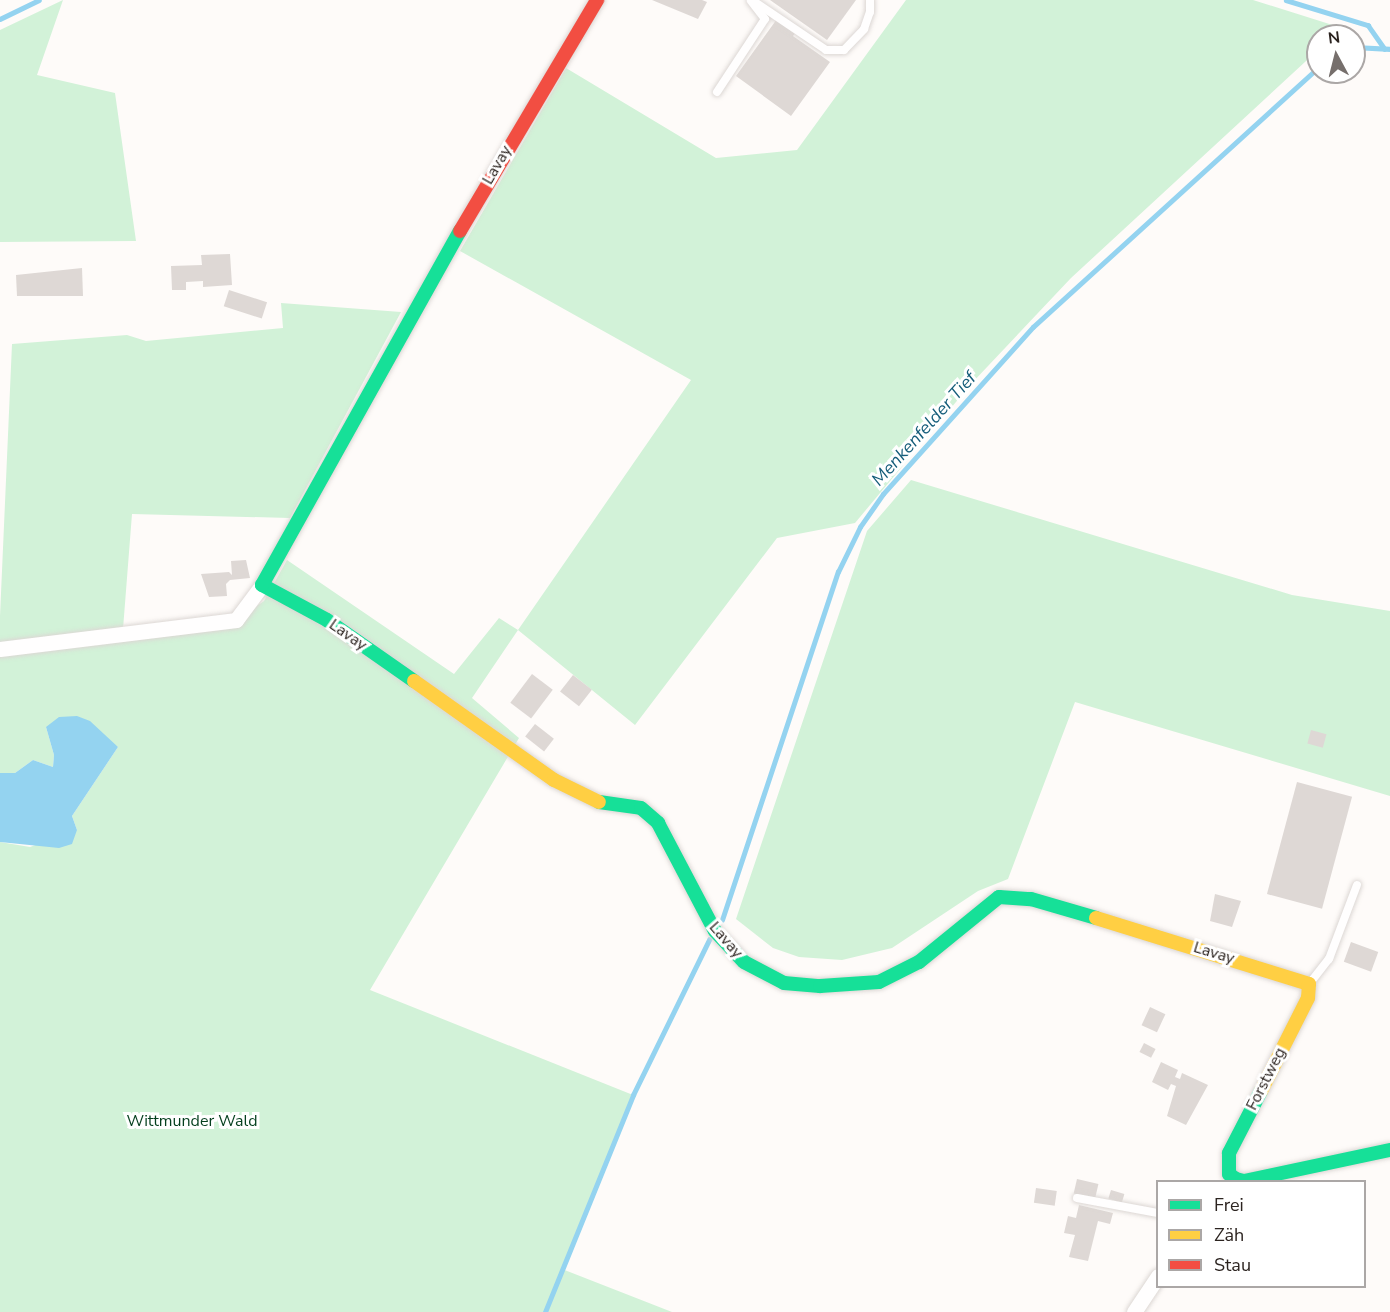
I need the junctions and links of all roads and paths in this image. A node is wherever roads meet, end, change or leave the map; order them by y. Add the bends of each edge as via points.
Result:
1 (597, 0) edge
2 (751, 0) edge
3 (870, 0) edge
4 (717, 92) dead end
5 (262, 585) junction
6 (0, 648) edge
7 (1357, 885) dead end
8 (1309, 984) junction
9 (1390, 1150) edge
10 (1226, 1178) edge
11 (1249, 1180) edge
12 (1077, 1198) dead end
13 (1156, 1213) edge
14 (1156, 1279) edge
15 (1134, 1312) edge

1 - 5 street, Lavay via 501,159
2 - 3 lane via 826,50 844,50 864,29
2 - 4 lane via 765,19
5 - 6 street, Lavay via 236,620
5 - 8 street, Lavay via 327,620 554,780 608,806 641,808 658,823 715,931 744,962 784,983 820,987 879,982 918,962 999,897 1015,895
7 - 8 lane via 1329,959
8 - 10 street, Forstweg via 1308,998 1229,1153
9 - 11 street, Forstweg
12 - 13 lane
14 - 15 street

